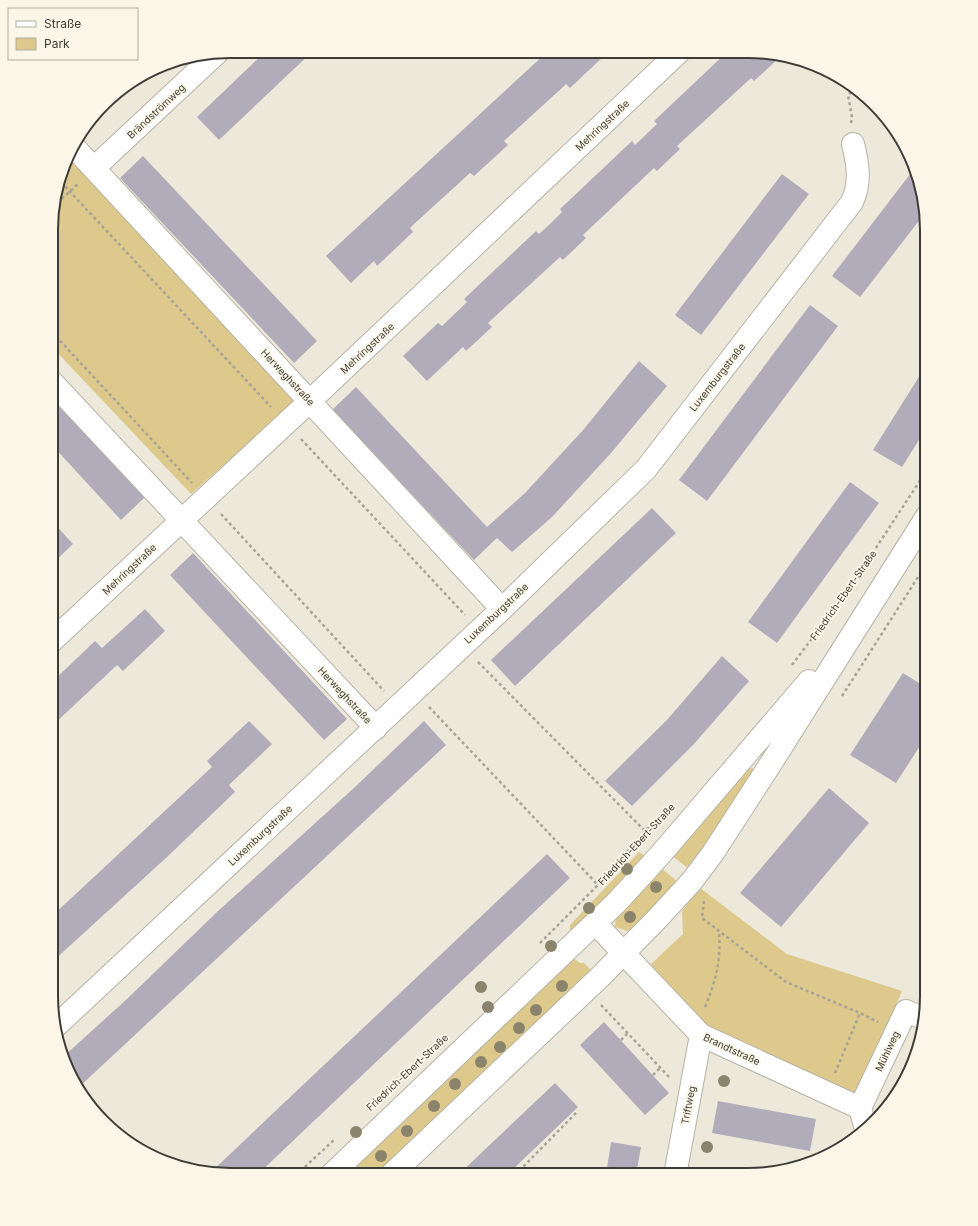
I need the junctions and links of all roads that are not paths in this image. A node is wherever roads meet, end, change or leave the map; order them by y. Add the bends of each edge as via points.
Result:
1 (673, 58) edge
2 (211, 59) edge
3 (853, 144) road end
4 (78, 151) edge
5 (94, 168) junction
6 (58, 388) edge
7 (310, 401) junction
8 (182, 520) junction
9 (920, 527) edge
10 (872, 602) junction
11 (502, 609) junction
12 (58, 635) edge
13 (376, 728) junction
14 (596, 924) junction
15 (623, 953) junction
16 (919, 1016) edge
17 (60, 1023) edge
18 (701, 1035) junction
19 (860, 1108) junction
20 (864, 1123) edge
21 (337, 1168) edge
22 (398, 1168) edge
23 (676, 1168) edge

1 - 7 street, Mehringstraße
2 - 5 street, Brändströmweg
3 - 11 street, Luxemburgstraße via 858,172 852,202 646,469
4 - 5 street, Herweghstraße
5 - 7 street, Herweghstraße
6 - 8 street, Herweghstraße
7 - 8 street, Mehringstraße
7 - 11 street, Herweghstraße
8 - 12 street, Mehringstraße
8 - 13 street, Herweghstraße
9 - 10 street
10 - 14 street via 781,715 640,878
10 - 15 street via 712,853 692,881
11 - 13 street, Luxemburgstraße
13 - 17 street, Luxemburgstraße
14 - 15 street, Brandtstraße
14 - 21 street
15 - 18 street, Brandtstraße
15 - 22 street
16 - 19 street, Mühlweg via 906,1011
18 - 19 street, Brandtstraße
18 - 23 street, Triftweg
19 - 20 street

